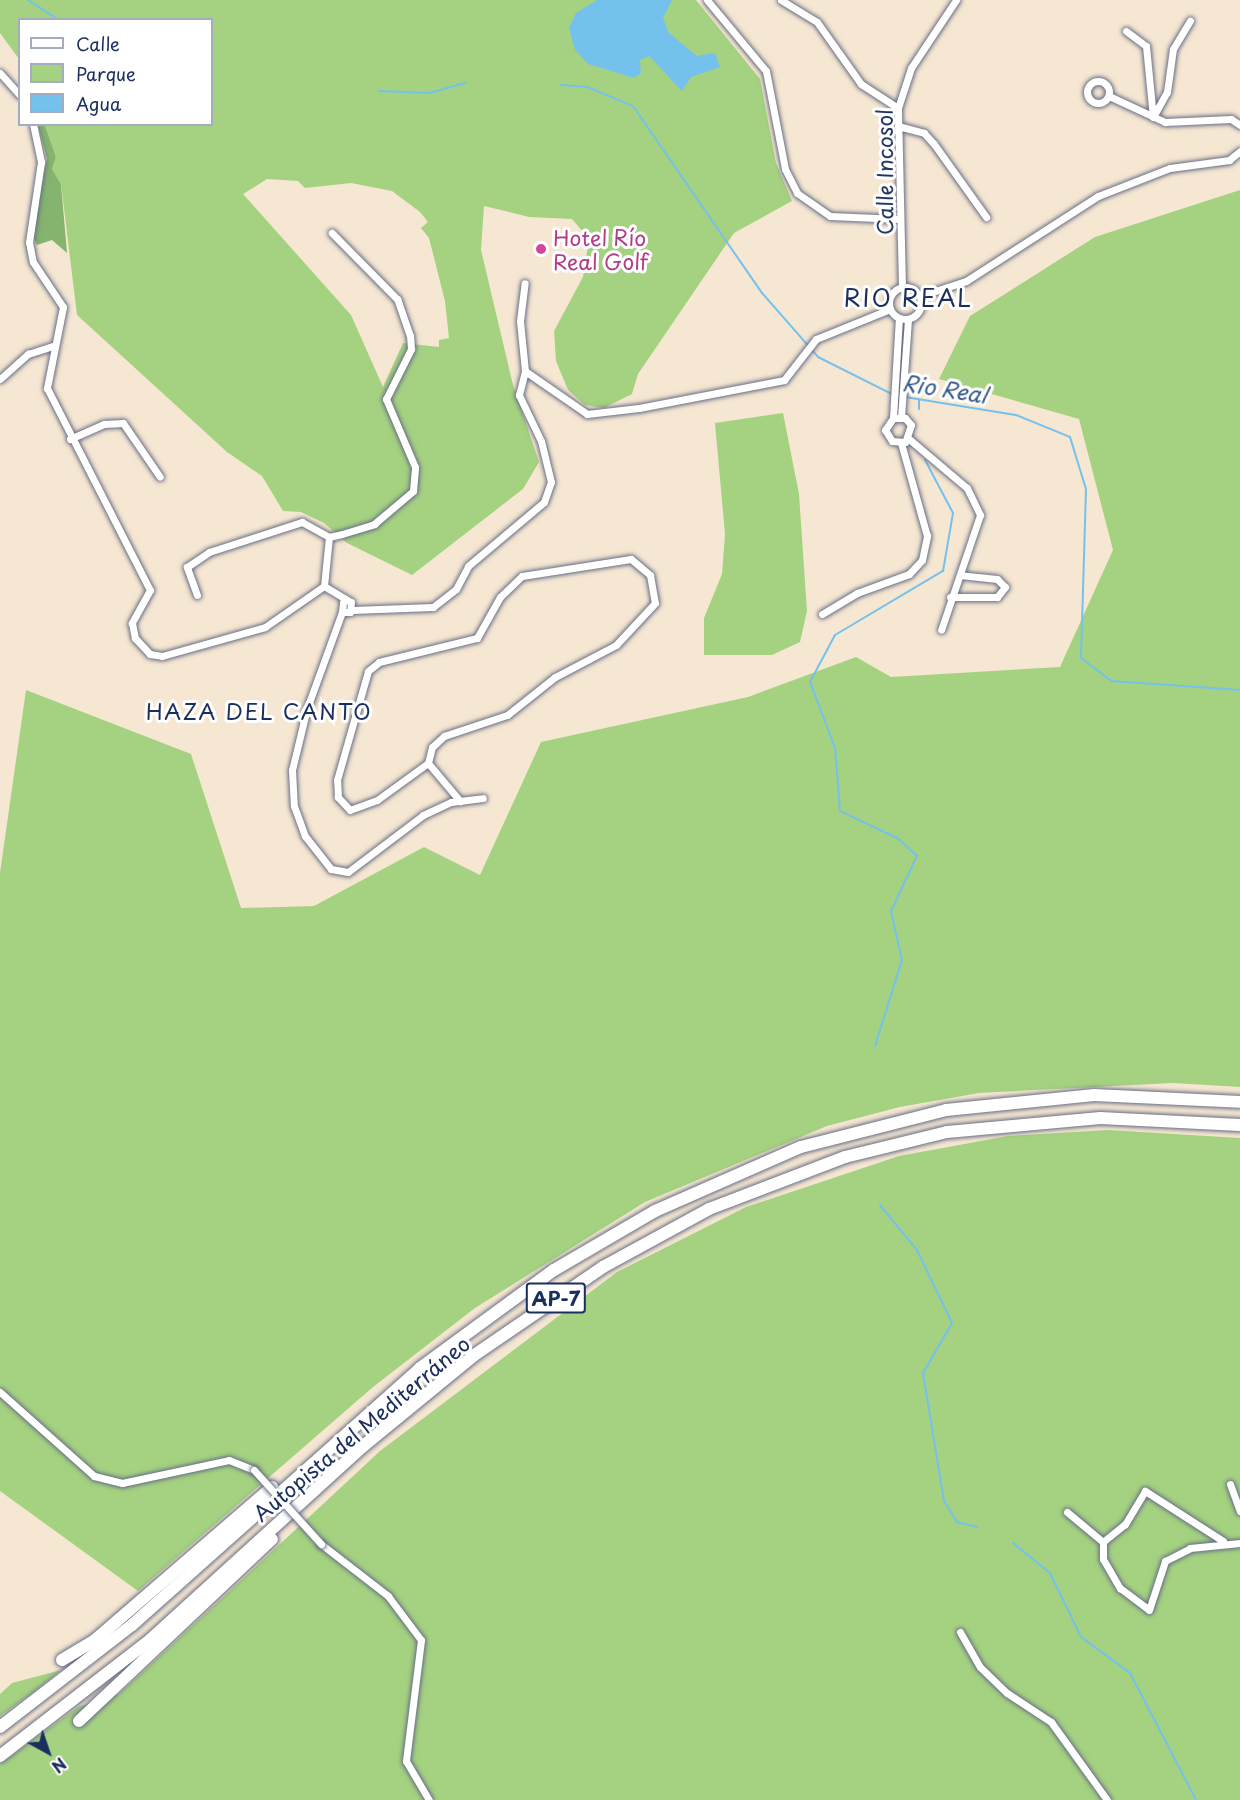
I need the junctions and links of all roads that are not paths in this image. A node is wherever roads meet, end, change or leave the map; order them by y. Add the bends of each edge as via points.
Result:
1 (707, 0) edge
2 (781, 0) edge
3 (956, 0) edge
4 (1190, 21) dead end
5 (1125, 31) dead end
6 (0, 73) edge
7 (18, 93) edge
8 (1109, 96) dead end
9 (898, 108) junction
10 (1153, 117) junction
11 (1240, 125) edge
12 (33, 126) edge
13 (898, 126) junction
14 (1240, 151) edge
15 (986, 217) dead end
16 (900, 219) junction
17 (332, 233) dead end
18 (525, 283) dead end
19 (902, 288) junction
20 (920, 296) junction
21 (890, 309) junction
22 (899, 318) junction
23 (908, 319) junction
24 (55, 345) junction
25 (525, 371) junction
26 (0, 379) edge
27 (897, 418) junction
28 (70, 439) junction
29 (909, 439) junction
30 (901, 443) junction
31 (160, 477) dead end
32 (329, 537) junction
33 (960, 575) junction
34 (324, 586) junction
35 (196, 595) dead end
36 (950, 597) junction
37 (343, 602) junction
38 (352, 610) junction
39 (342, 612) junction
40 (822, 614) dead end
41 (941, 630) dead end
42 (428, 764) junction
43 (483, 798) dead end
44 (460, 801) junction
45 (1240, 1102) edge
46 (1240, 1125) edge
47 (473, 1356) junction
48 (420, 1368) junction
49 (0, 1392) edge
50 (1230, 1484) dead end
51 (1240, 1511) edge
52 (1067, 1512) dead end
53 (1208, 1532) junction
54 (1223, 1541) junction
55 (1103, 1542) junction
56 (1240, 1543) edge
57 (1206, 1545) junction
58 (960, 1632) dead end
59 (62, 1660) dead end
60 (79, 1721) dead end
61 (0, 1727) edge
62 (0, 1756) edge
63 (429, 1800) edge
64 (1107, 1800) edge

1 - 16 street via 766,71 785,169 797,193 830,216
2 - 9 street via 817,22 861,84
3 - 9 street, Calle Incosol via 911,68
4 - 10 street via 1173,49 1167,92
5 - 10 street via 1146,46
6 - 7 street
8 - 10 street
9 - 13 street, Calle Incosol
10 - 11 street via 1165,122 1231,119
12 - 24 street via 41,162 28,230 33,262 63,307
13 - 15 street via 924,134 934,144
13 - 16 street, Calle Incosol
14 - 20 street via 1229,160 1170,168 1098,195 966,281
16 - 19 street, Calle Incosol
17 - 32 street via 374,270 403,314 411,349 386,399 416,477 413,491 388,514
18 - 25 street via 520,321
19 - 20 street
19 - 21 street via 890,300
20 - 23 street via 918,313
21 - 22 street
21 - 25 street via 816,339 784,380 587,414
22 - 23 street
22 - 27 street via 893,405
23 - 27 street via 903,403
24 - 26 street via 28,354
24 - 28 street via 47,388
25 - 38 street via 519,395 541,441 551,482 544,502 468,566 456,589 433,607
27 - 29 street via 911,426
27 - 30 street via 886,434
28 - 31 street via 104,424 123,423
28 - 34 street via 150,590 131,631 150,654 206,646 265,627
29 - 30 street
29 - 33 street via 976,501 980,525
30 - 40 street via 927,536 922,560 909,574 857,593
32 - 34 street
32 - 35 street via 302,522 209,552 188,567
33 - 36 street
33 - 36 street via 998,579 1005,587 997,597
34 - 37 street
36 - 41 street
37 - 38 street via 351,602
37 - 39 street
38 - 39 street
39 - 44 street via 307,708 292,770 294,806 304,836 331,869 348,872 423,815
42 - 42 street via 432,747 444,736 507,715 555,677 582,667 639,625 655,603 651,575 631,559 522,576 500,597 477,638 405,654 368,671 337,780 338,797 350,810 377,800
42 - 44 street
43 - 44 street
45 - 48 highway, Autopista del Mediterráneo / AP-7 via 1094,1095 1019,1100 898,1120 801,1147 629,1225 554,1270
46 - 47 highway, Autopista del Mediterráneo / AP-7 via 1146,1118 1035,1121 947,1132 846,1157 736,1197 656,1236
47 - 60 highway
47 - 62 highway, Autopista del Mediterráneo / AP-7 via 362,1447 150,1640
48 - 59 highway via 388,1386 95,1640
48 - 61 highway, Autopista del Mediterráneo / AP-7 via 132,1625
49 - 63 street, bridge via 94,1476 122,1483 229,1460 254,1470 321,1544 388,1596 422,1640 406,1761
50 - 51 street
52 - 55 street
53 - 54 street
53 - 55 street via 1145,1491 1125,1524
53 - 57 street via 1200,1538
54 - 56 street
54 - 57 street
55 - 57 street via 1103,1559 1113,1578 1149,1610 1165,1561
58 - 64 street via 987,1673 1051,1722

